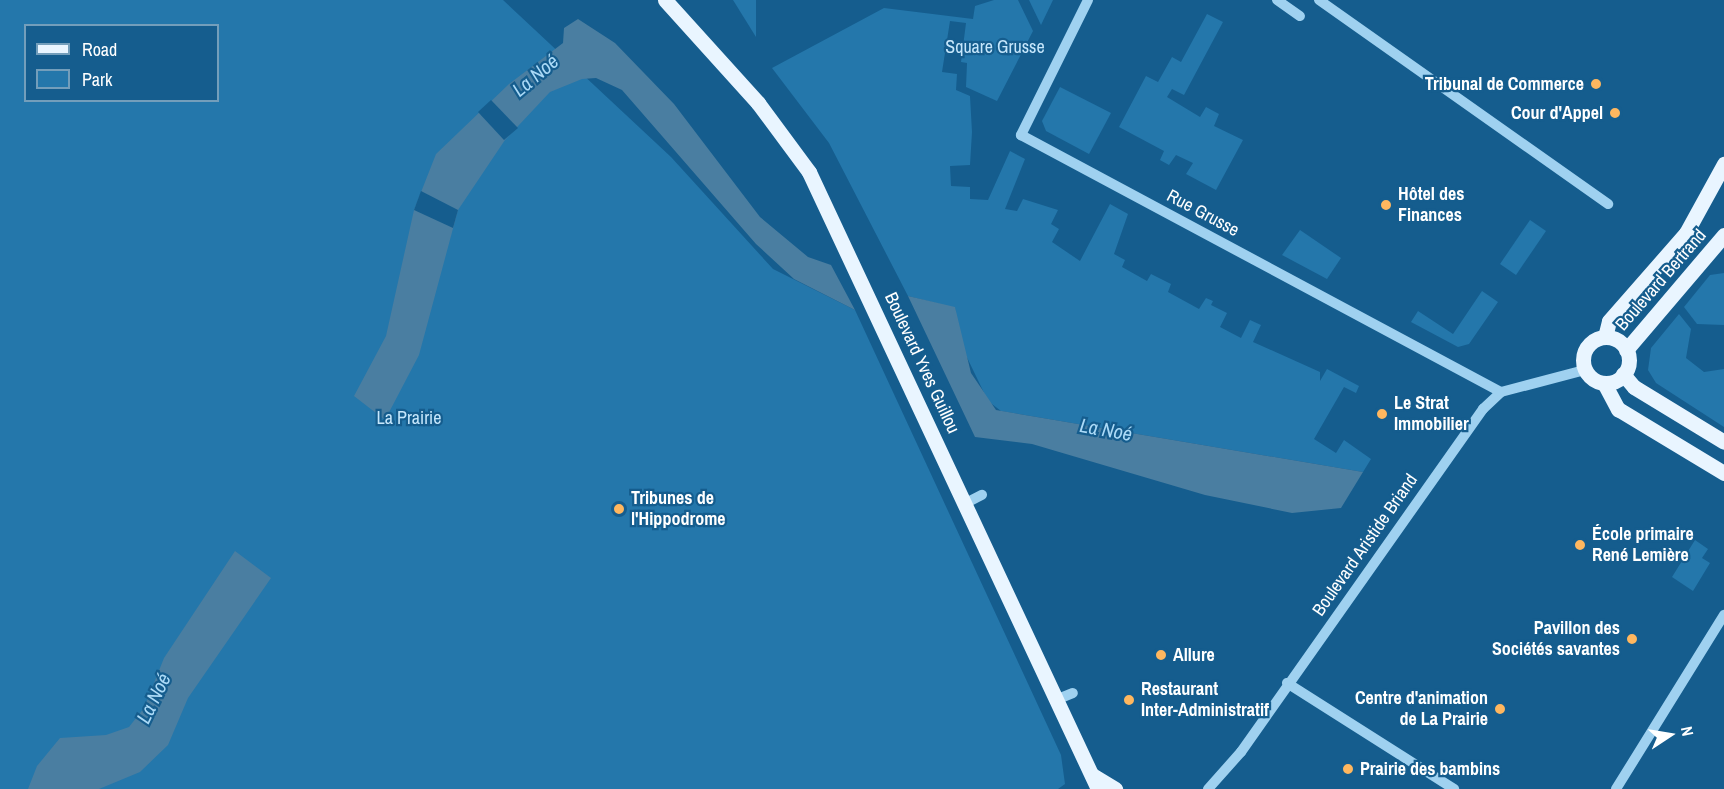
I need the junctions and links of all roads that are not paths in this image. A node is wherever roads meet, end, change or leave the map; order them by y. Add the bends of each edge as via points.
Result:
1 (665, 0) edge
2 (1088, 0) edge
3 (1277, 0) edge
4 (1319, 0) edge
5 (1300, 16) dead end
6 (1724, 164) edge
7 (1608, 204) dead end
8 (1724, 235) edge
9 (1605, 337) junction
10 (1626, 350) junction
11 (1585, 370) junction
12 (1623, 374) junction
13 (1604, 383) junction
14 (1501, 392) junction
15 (1724, 442) edge
16 (1724, 473) edge
17 (982, 495) dead end
18 (966, 503) junction
19 (1724, 615) edge
20 (1287, 683) junction
21 (1073, 693) dead end
22 (1058, 699) junction
23 (1095, 782) edge
24 (1115, 789) edge
25 (1208, 789) edge
26 (1454, 789) edge
27 (1616, 789) edge

1 - 18 main road, Boulevard Yves Guillou via 758,103 809,172
2 - 14 street, Rue Grusse via 1021,135
3 - 5 street
4 - 7 street
6 - 9 main road, Boulevard Bertrand via 1686,233 1609,321
8 - 10 main road, Boulevard Bertrand
9 - 10 main road
9 - 11 main road via 1586,348
10 - 12 main road
11 - 13 main road
11 - 14 street
12 - 13 main road
12 - 15 main road via 1634,387
13 - 16 main road via 1618,409
14 - 20 street, Boulevard Aristide Briand via 1483,409
17 - 18 street
18 - 22 main road, Boulevard Yves Guillou
19 - 27 street
20 - 25 street, Boulevard Aristide Briand
20 - 26 street
21 - 22 street
22 - 23 main road, Boulevard Yves Guillou
23 - 24 main road, Boulevard Yves Guillou

